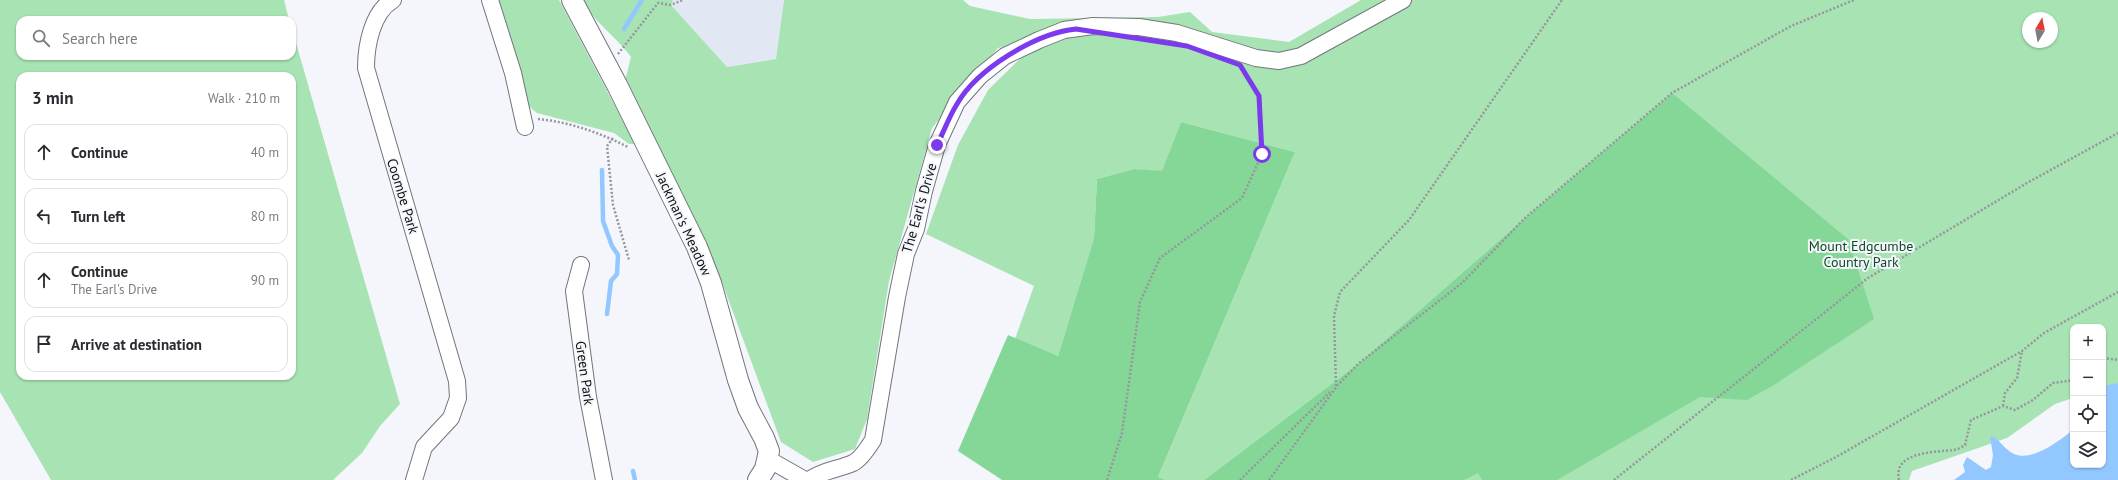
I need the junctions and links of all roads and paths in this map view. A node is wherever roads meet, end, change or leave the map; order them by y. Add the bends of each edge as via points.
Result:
1 (393, 0) edge
2 (490, 0) edge
3 (572, 0) edge
4 (683, 0) edge
5 (1403, 0) edge
6 (1562, 0) edge
7 (1854, 0) edge
8 (1240, 65) dead end
9 (607, 66) junction
10 (524, 122) joint
11 (2118, 132) edge
12 (613, 138) junction
13 (649, 150) junction
14 (629, 260) dead end
15 (580, 265) dead end
16 (2118, 292) edge
17 (2022, 351) junction
18 (2106, 358) edge
19 (2118, 360) edge
20 (2070, 379) edge
21 (1337, 386) junction
22 (2003, 406) junction
23 (768, 459) junction
24 (414, 480) edge
25 (604, 480) edge
26 (758, 480) edge
27 (805, 480) edge
28 (809, 480) edge
29 (1107, 480) edge
30 (1240, 480) edge
31 (1269, 480) edge
32 (1614, 480) edge
33 (1790, 480) edge
34 (1899, 480) edge

1 - 24 street, Coombe Park via 378,17 370,33 366,68 439,314 457,381 458,398 451,418 424,446
2 - 10 street via 513,73
3 - 9 street, Jackman's Meadow
4 - 9 path via 671,5 658,2
5 - 28 street, The Earl's Drive via 1301,56 1279,61 1256,58 1177,33 1139,27 1093,26 1064,30 998,61 980,76 958,102 937,145 916,229 906,254 873,440 853,463 822,472
6 - 21 path via 1409,220 1340,292 1334,316
7 - 21 path via 1791,26 1672,93 1525,218 1462,283 1358,364
8 - 29 path via 1259,96 1262,154 1242,198 1160,258 1140,302 1122,433
9 - 13 street, Jackman's Meadow
10 - 12 path via 547,120
11 - 32 path via 1868,278
12 - 13 path via 628,147
12 - 14 path via 608,146 613,205
13 - 23 street, Jackman's Meadow via 697,247 711,283 738,380 748,408 769,451
15 - 25 street, Green Park via 574,291 588,397
16 - 17 path via 2044,333
17 - 22 path via 2018,378 2005,393
17 - 33 path via 1842,454
18 - 19 path
20 - 22 path via 2053,383 2033,400 2015,410
21 - 30 path
21 - 31 path
22 - 34 path via 1971,420 1965,445 1955,450 1927,452 1902,463
23 - 26 street via 765,470
23 - 27 street

